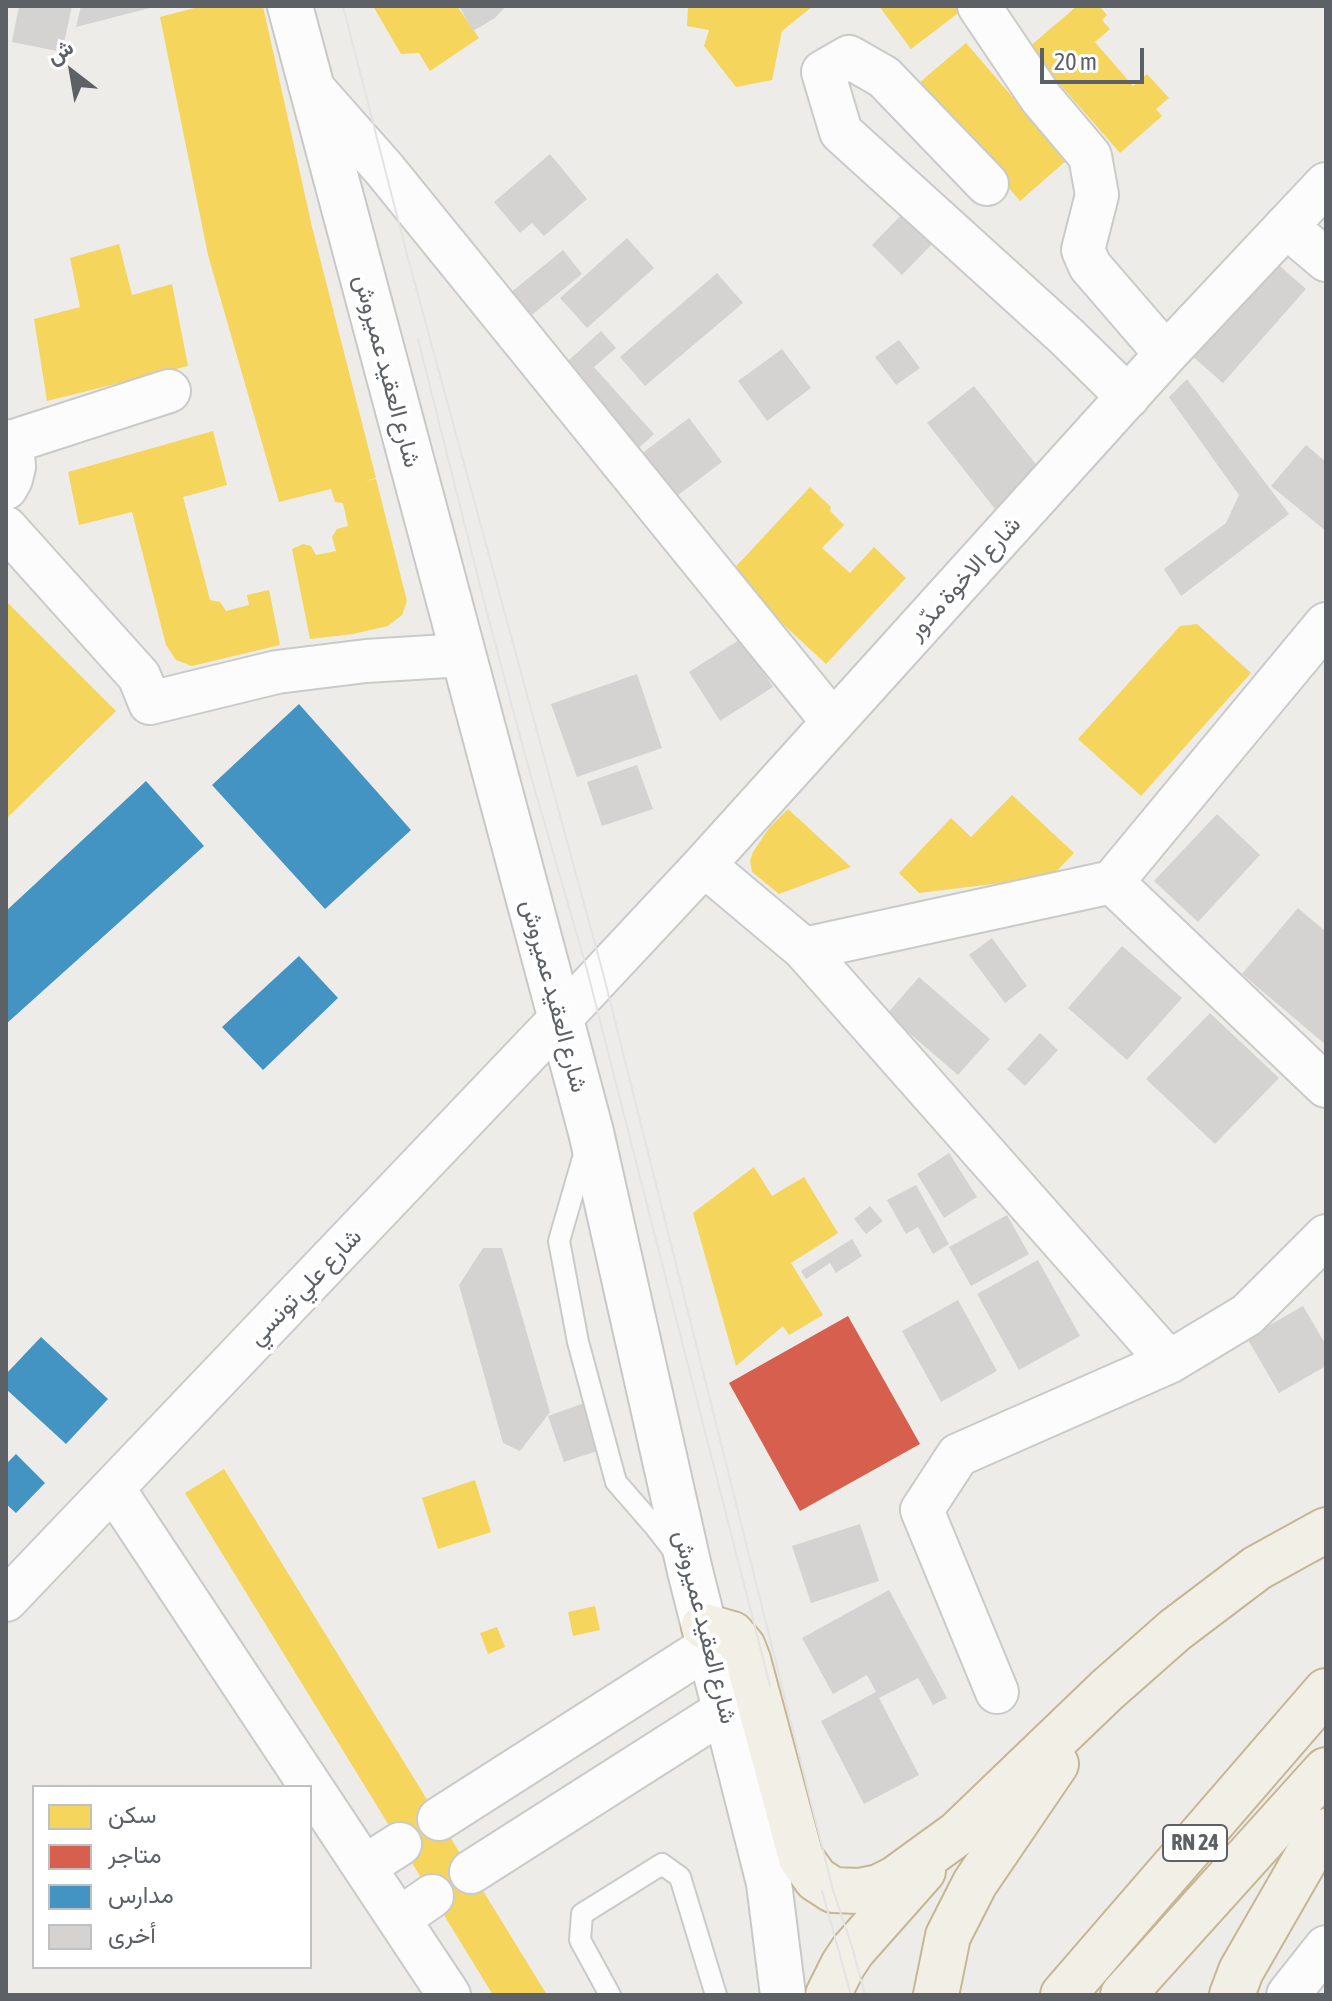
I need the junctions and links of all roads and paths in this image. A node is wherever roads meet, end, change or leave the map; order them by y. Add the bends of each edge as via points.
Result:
1 (290, 6) edge
2 (979, 6) edge
3 (310, 85) junction
4 (987, 184) dead end
5 (1326, 184) edge
6 (1286, 226) junction
7 (1326, 260) edge
8 (1166, 354) junction
9 (169, 391) dead end
10 (1128, 397) junction
11 (7, 442) edge
12 (6, 488) edge
13 (6, 528) edge
14 (1326, 624) edge
15 (463, 655) junction
16 (833, 722) junction
17 (704, 865) junction
18 (1112, 882) junction
19 (804, 949) junction
20 (603, 973) joint
21 (560, 1019) junction
22 (1326, 1086) edge
23 (591, 1132) junction
24 (1326, 1236) edge
25 (1169, 1362) junction
26 (113, 1488) junction
27 (1326, 1530) edge
28 (690, 1571) junction
29 (8, 1593) edge
30 (706, 1636) junction
31 (1107, 1690) junction
32 (1326, 1691) edge
33 (997, 1692) dead end
34 (725, 1710) junction
35 (1326, 1770) edge
36 (310, 1785) edge
37 (312, 1788) edge
38 (439, 1819) dead end
39 (1326, 1831) edge
40 (957, 1834) junction
41 (400, 1844) dead end
42 (364, 1867) junction
43 (471, 1872) dead end
44 (769, 1883) junction
45 (1326, 1947) edge
46 (449, 1995) edge
47 (610, 1995) edge
48 (716, 1995) edge
49 (783, 1995) edge
50 (814, 1995) edge
51 (828, 1995) edge
52 (936, 1995) edge
53 (1063, 1995) edge
54 (1123, 1995) edge
55 (1232, 1995) edge
56 (1288, 1995) edge

1 - 3 main road, شارع العقيد عميروش
2 - 8 street via 1041,98 1090,156 1097,195 1083,250 1090,266
3 - 15 main road, شارع العقيد عميروش
3 - 16 street via 385,170
4 - 10 street via 884,77 849,57 823,72 841,132
5 - 6 street, شارع الاخوة مدّور
6 - 7 street
6 - 8 street, شارع الاخوة مدّور
8 - 10 street, شارع الاخوة مدّور
9 - 11 street
10 - 16 street, شارع الاخوة مدّور
11 - 12 street via 14,467
13 - 15 street via 139,676 150,703 277,672
14 - 18 street
15 - 21 main road, شارع العقيد عميروش
16 - 17 street, شارع الاخوة مدّور
17 - 19 street
17 - 20 street, شارع الاخوة مدّور
18 - 19 street
18 - 22 street
19 - 25 street
20 - 21 street, شارع علي تونسي
21 - 23 main road, شارع العقيد عميروش
21 - 26 street, شارع علي تونسي
23 - 28 main road, شارع العقيد عميروش
23 - 28 lane via 559,1241 578,1342 616,1482
24 - 25 street via 1247,1315
25 - 33 street via 958,1455 922,1510
26 - 29 street, شارع علي تونسي
26 - 36 street
27 - 31 highway via 1257,1568
28 - 30 main road, شارع العقيد عميروش
30 - 34 main road, شارع العقيد عميروش
30 - 38 street
30 - 40 highway via 732,1634 743,1647 801,1858 816,1879 833,1890 879,1887
31 - 40 highway
31 - 52 highway via 975,1883 948,1936
32 - 53 highway, RN 24
34 - 43 street
34 - 44 main road, شارع العقيد عميروش
35 - 54 highway, RN 24
37 - 42 street
39 - 55 highway via 1241,1971
40 - 51 highway via 853,1950
41 - 42 street
42 - 46 street via 416,1908
44 - 49 main road, شارع العقيد عميروش
44 - 50 main road
45 - 56 street
47 - 48 lane via 580,1940 582,1914 662,1864 680,1877

